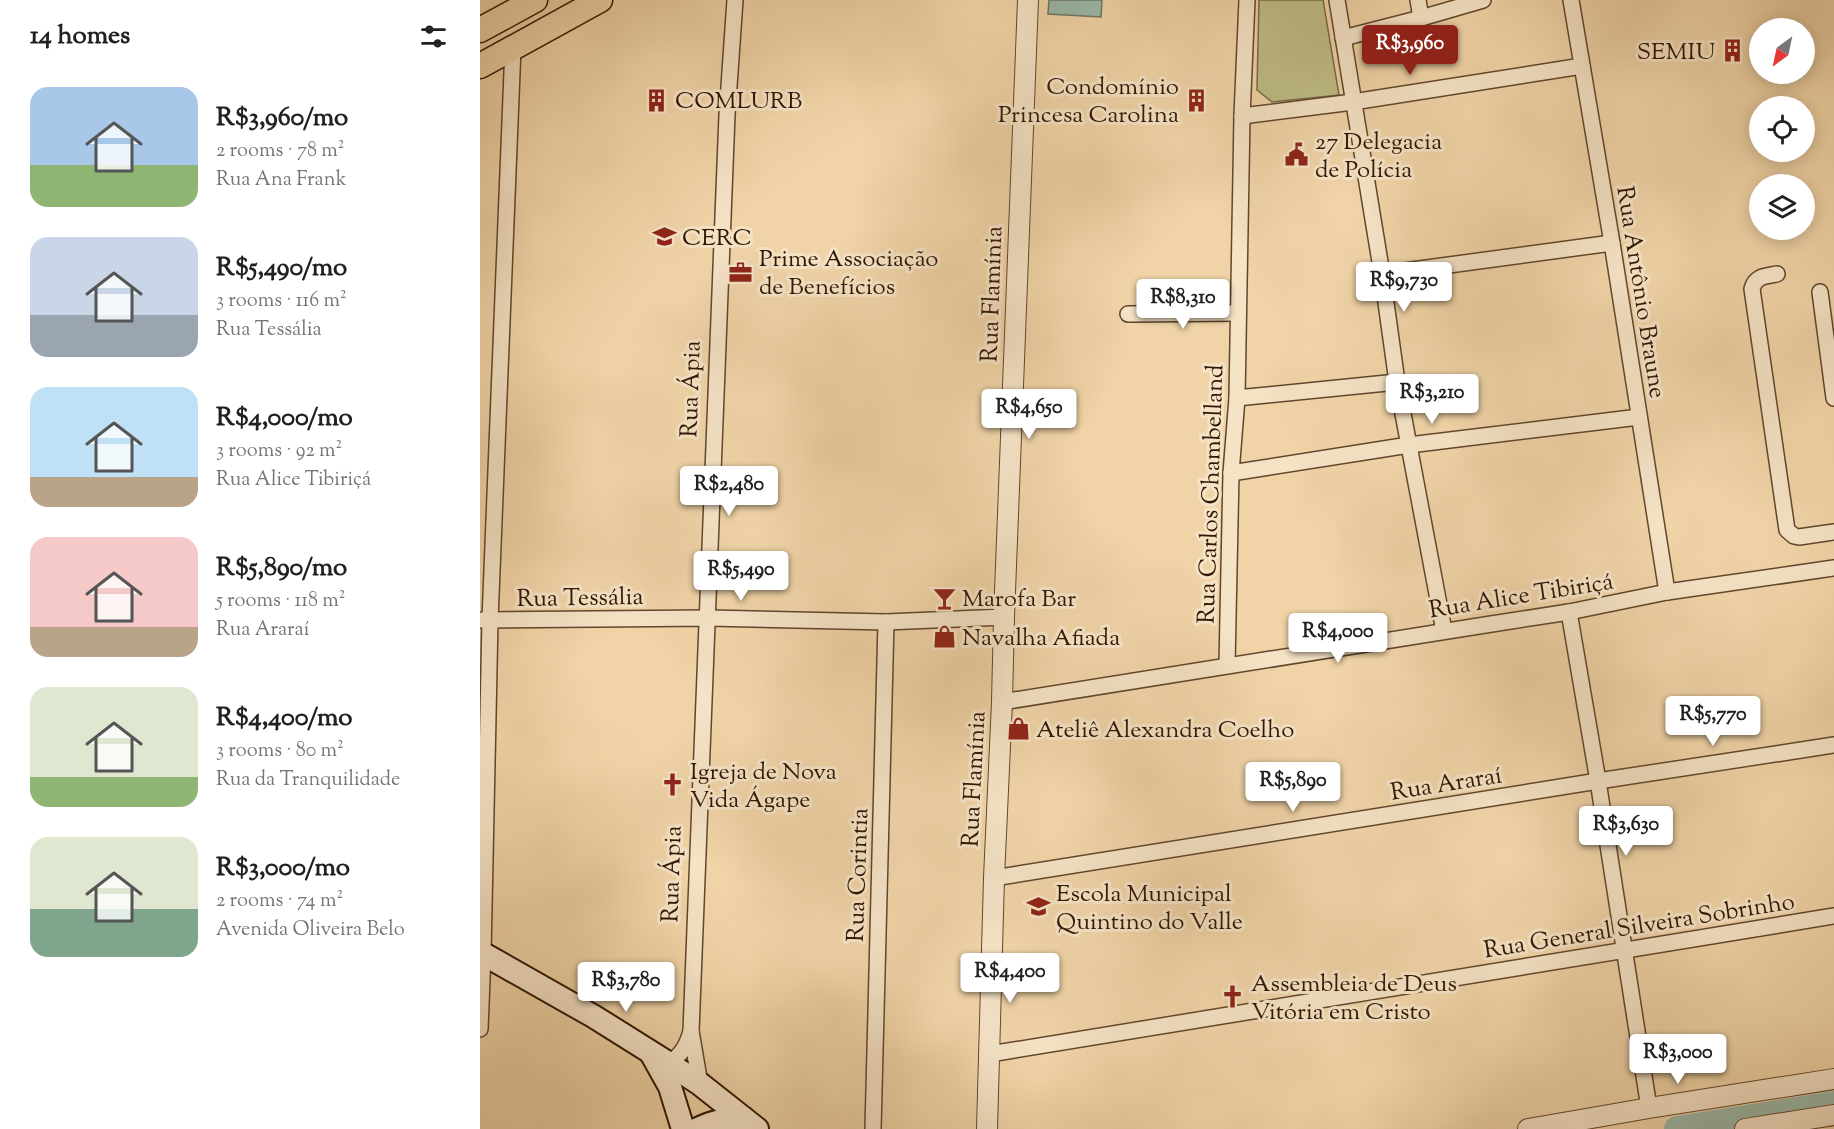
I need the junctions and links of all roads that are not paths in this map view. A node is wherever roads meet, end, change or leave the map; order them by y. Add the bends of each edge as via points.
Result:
1 (600, 0) edge
2 (735, 0) edge
3 (1028, 0) edge
4 (1247, 0) edge
5 (1337, 0) edge
6 (1418, 0) edge
7 (1483, 0) edge
8 (1571, 0) edge
9 (522, 4) edge
10 (1421, 18) junction
11 (480, 30) edge
12 (1343, 38) junction
13 (513, 47) junction
14 (480, 66) edge
15 (1582, 66) junction
16 (1353, 102) junction
17 (1242, 116) junction
18 (1612, 243) junction
19 (1382, 274) junction
20 (1777, 274) dead end
21 (1820, 292) dead end
22 (1238, 313) junction
23 (1128, 314) dead end
24 (1397, 381) junction
25 (1237, 398) junction
26 (1834, 398) edge
27 (1639, 417) junction
28 (1409, 445) junction
29 (1231, 473) junction
30 (1834, 532) edge
31 (1834, 568) edge
32 (1667, 592) junction
33 (1569, 612) junction
34 (1004, 617) junction
35 (709, 618) junction
36 (485, 620) edge
37 (886, 622) junction
38 (1444, 631) junction
39 (1227, 665) junction
40 (1002, 702) junction
41 (1834, 745) edge
42 (1598, 781) junction
43 (994, 878) junction
44 (1834, 916) edge
45 (1624, 950) junction
46 (482, 953) edge
47 (480, 1029) edge
48 (691, 1031) junction
49 (990, 1054) junction
50 (659, 1057) junction
51 (1834, 1079) edge
52 (700, 1084) junction
53 (1649, 1108) junction
54 (1834, 1115) edge
55 (750, 1124) edge
56 (683, 1129) edge
57 (698, 1129) edge
58 (873, 1129) edge
59 (987, 1129) edge
60 (1528, 1129) edge
61 (1745, 1129) edge

1 - 13 main road
2 - 35 street, Rua Ápia via 727,115
3 - 34 street, Rua Flamínia
4 - 17 street, Rua Carlos Chambelland
5 - 12 street
6 - 10 street
7 - 10 street
8 - 15 street, Rua Antônio Braune
9 - 11 main road
10 - 12 street
12 - 16 street
13 - 14 main road
13 - 36 street
15 - 16 street
15 - 18 street, Rua Antônio Braune
16 - 17 street
16 - 19 street
17 - 22 street, Rua Carlos Chambelland
18 - 19 street
18 - 27 street, Rua Antônio Braune
19 - 24 street
20 - 30 street via 1759,278 1752,289 1787,530 1799,537
21 - 26 street
22 - 23 street
22 - 25 street, Rua Carlos Chambelland
24 - 25 street
24 - 28 street
25 - 29 street, Rua Carlos Chambelland
27 - 28 street
27 - 32 street, Rua Antônio Braune
28 - 29 street
28 - 38 street
29 - 39 street, Rua Carlos Chambelland
31 - 32 street, Rua Alice Tibiriçá
32 - 33 street, Rua Alice Tibiriçá
33 - 38 street, Rua Alice Tibiriçá
33 - 42 street
34 - 37 street, Rua Tessália
34 - 40 street, Rua Flamínia
35 - 36 street, Rua Tessália
35 - 37 street, Rua Tessália
35 - 48 street, Rua Ápia
36 - 46 street
37 - 58 street, Rua Corintia
38 - 39 street, Rua Alice Tibiriçá
39 - 40 street, Rua Alice Tibiriçá
40 - 43 street, Rua Flamínia
41 - 42 street, Rua Araraí
42 - 43 street, Rua Araraí
42 - 45 street
43 - 49 street, Rua Flamínia
44 - 45 street, Rua General Silveira Sobrinho
45 - 49 street, Rua General Silveira Sobrinho
45 - 53 street
46 - 47 street
46 - 50 main road
48 - 50 street, Rua Ápia via 688,1044 675,1059
48 - 52 street, Rua Ápia
49 - 59 street, Rua Flamínia
50 - 52 main road
50 - 56 main road
51 - 53 street
52 - 55 main road
53 - 60 street
54 - 61 street
55 - 57 main road via 718,1121

